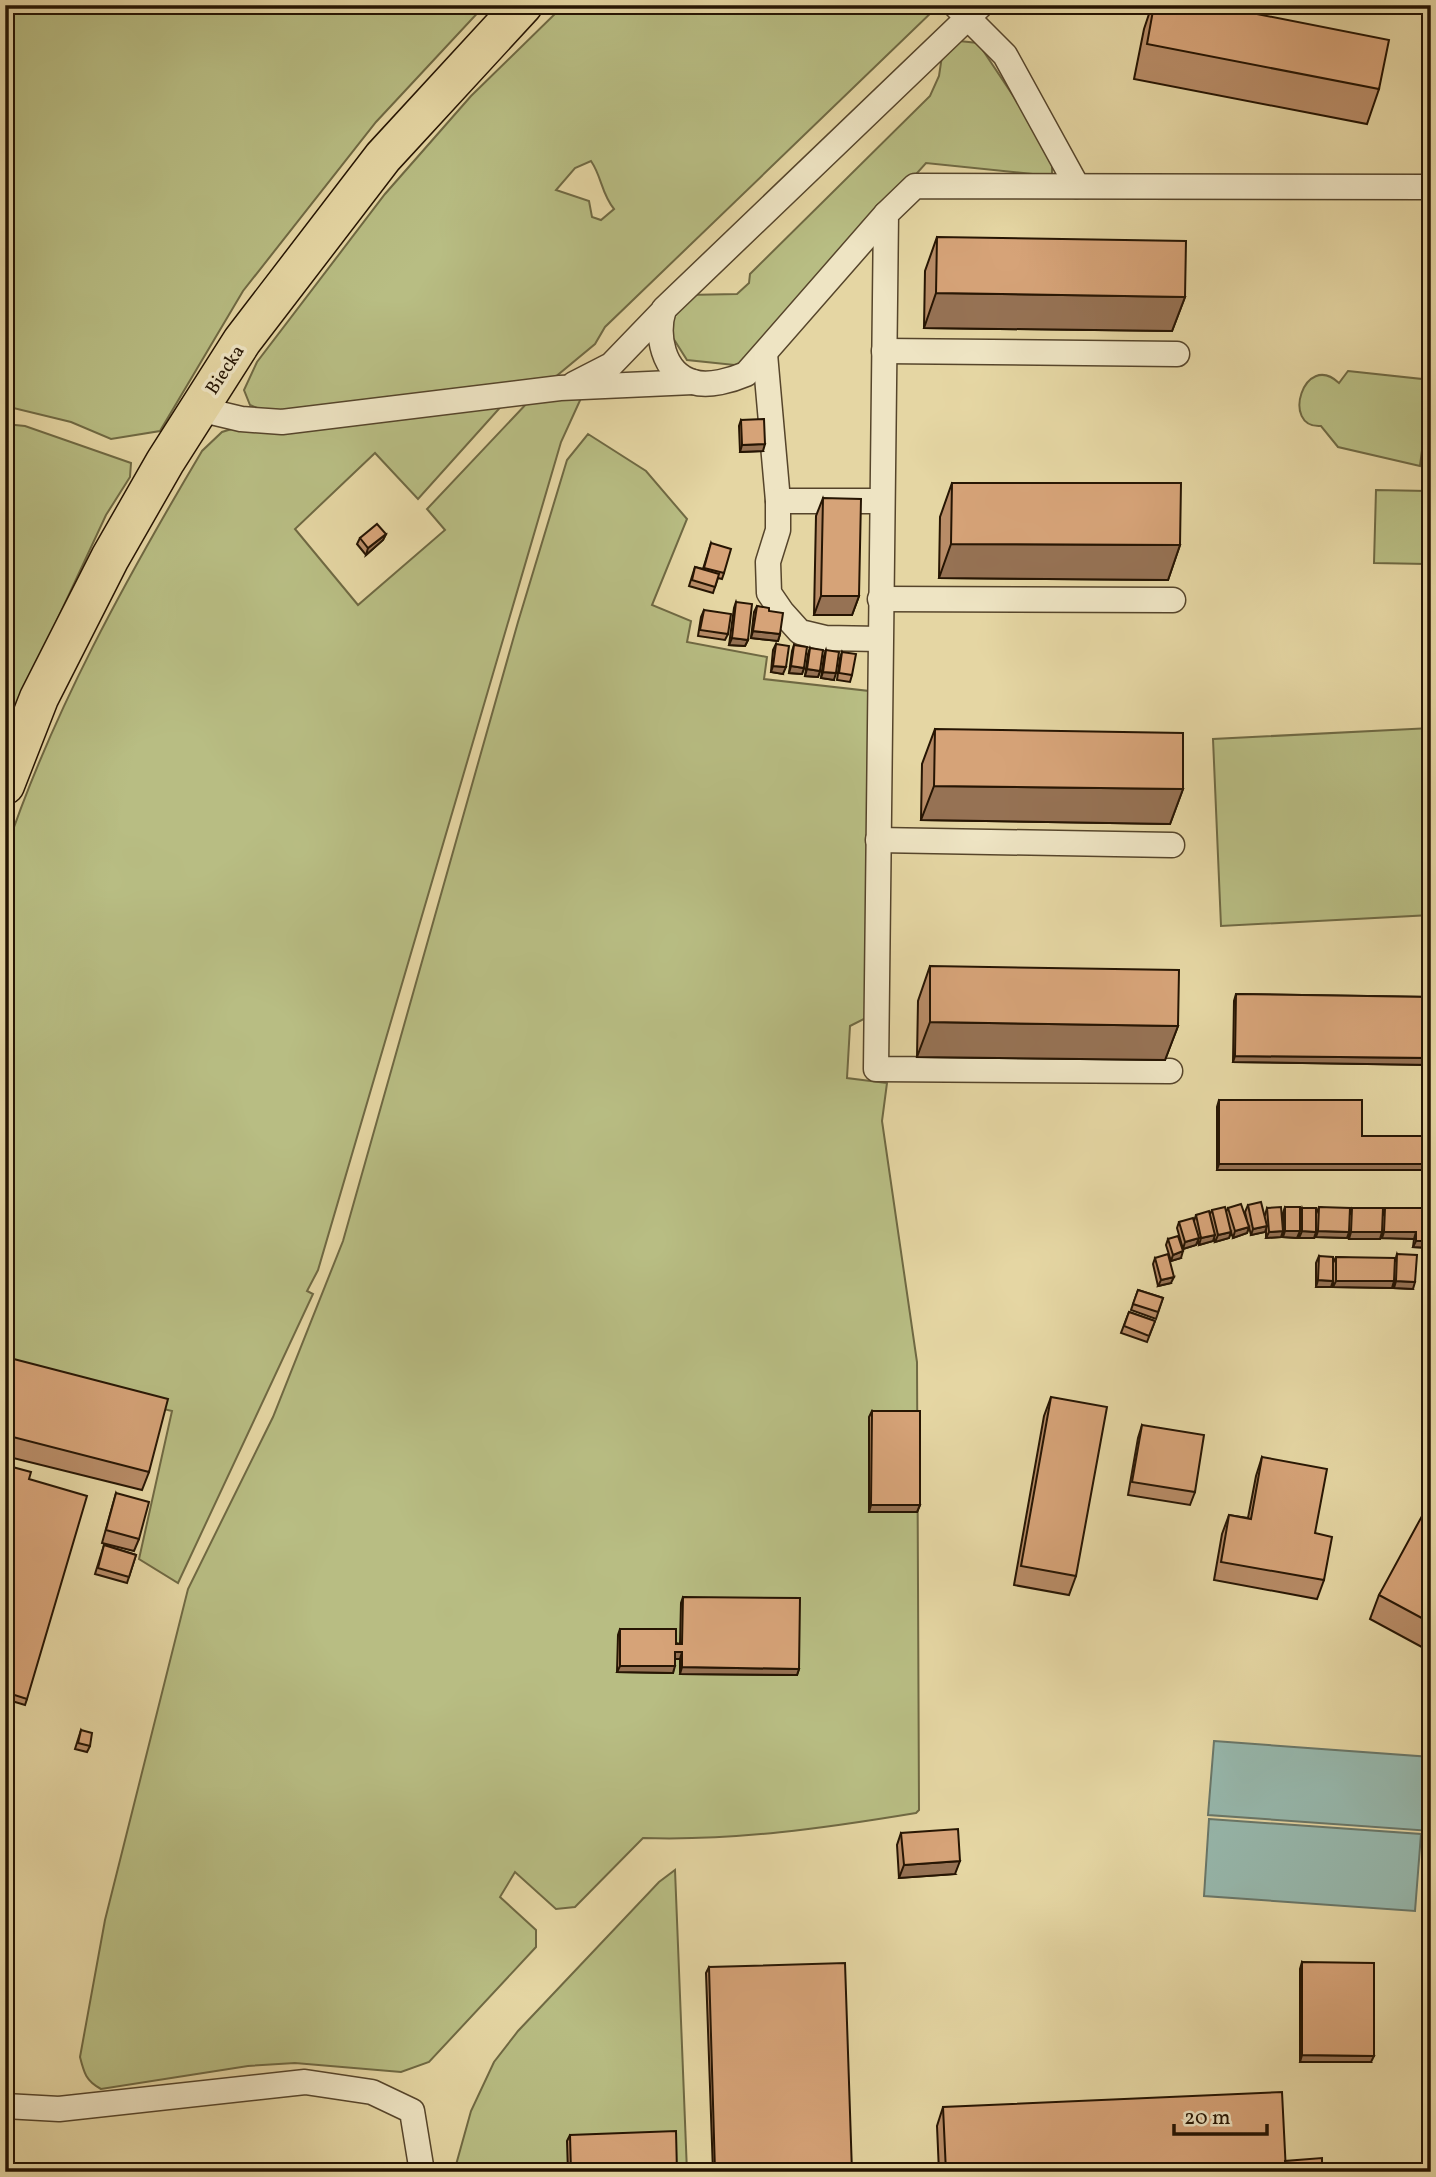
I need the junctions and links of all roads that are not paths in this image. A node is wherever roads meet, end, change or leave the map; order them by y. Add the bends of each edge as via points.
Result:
1 (523, 5) edge
2 (968, 9) edge
3 (1077, 186) junction
4 (1431, 187) edge
5 (886, 214) junction
6 (664, 309) junction
7 (884, 351) junction
8 (765, 354) junction
9 (1177, 354) dead end
10 (693, 382) junction
11 (560, 388) junction
12 (199, 409) junction
13 (778, 501) junction
14 (882, 501) junction
15 (880, 599) junction
16 (1173, 600) dead end
17 (880, 639) junction
18 (5, 785) edge
19 (878, 840) junction
20 (1172, 845) dead end
21 (1170, 1071) dead end
22 (5, 2106) edge
23 (422, 2172) edge

1 - 12 main road, Biecka via 383,157 242,341
2 - 3 street via 1005,55
2 - 6 street
3 - 4 street
3 - 5 street via 915,186
5 - 7 street
5 - 8 street
6 - 10 street via 659,327 663,352 675,370
6 - 11 street via 611,365
7 - 9 street
7 - 14 street
8 - 10 street via 735,379
8 - 13 street
10 - 11 street
11 - 12 street via 282,422
12 - 18 main road, Biecka via 110,558 40,698
13 - 14 street
13 - 17 street via 778,530 768,562 769,593 782,612 800,632 825,638
14 - 15 street
15 - 16 street
15 - 17 street
17 - 19 street
19 - 20 street
19 - 21 street via 876,1069
22 - 23 street via 59,2109 305,2082 372,2092 412,2111

